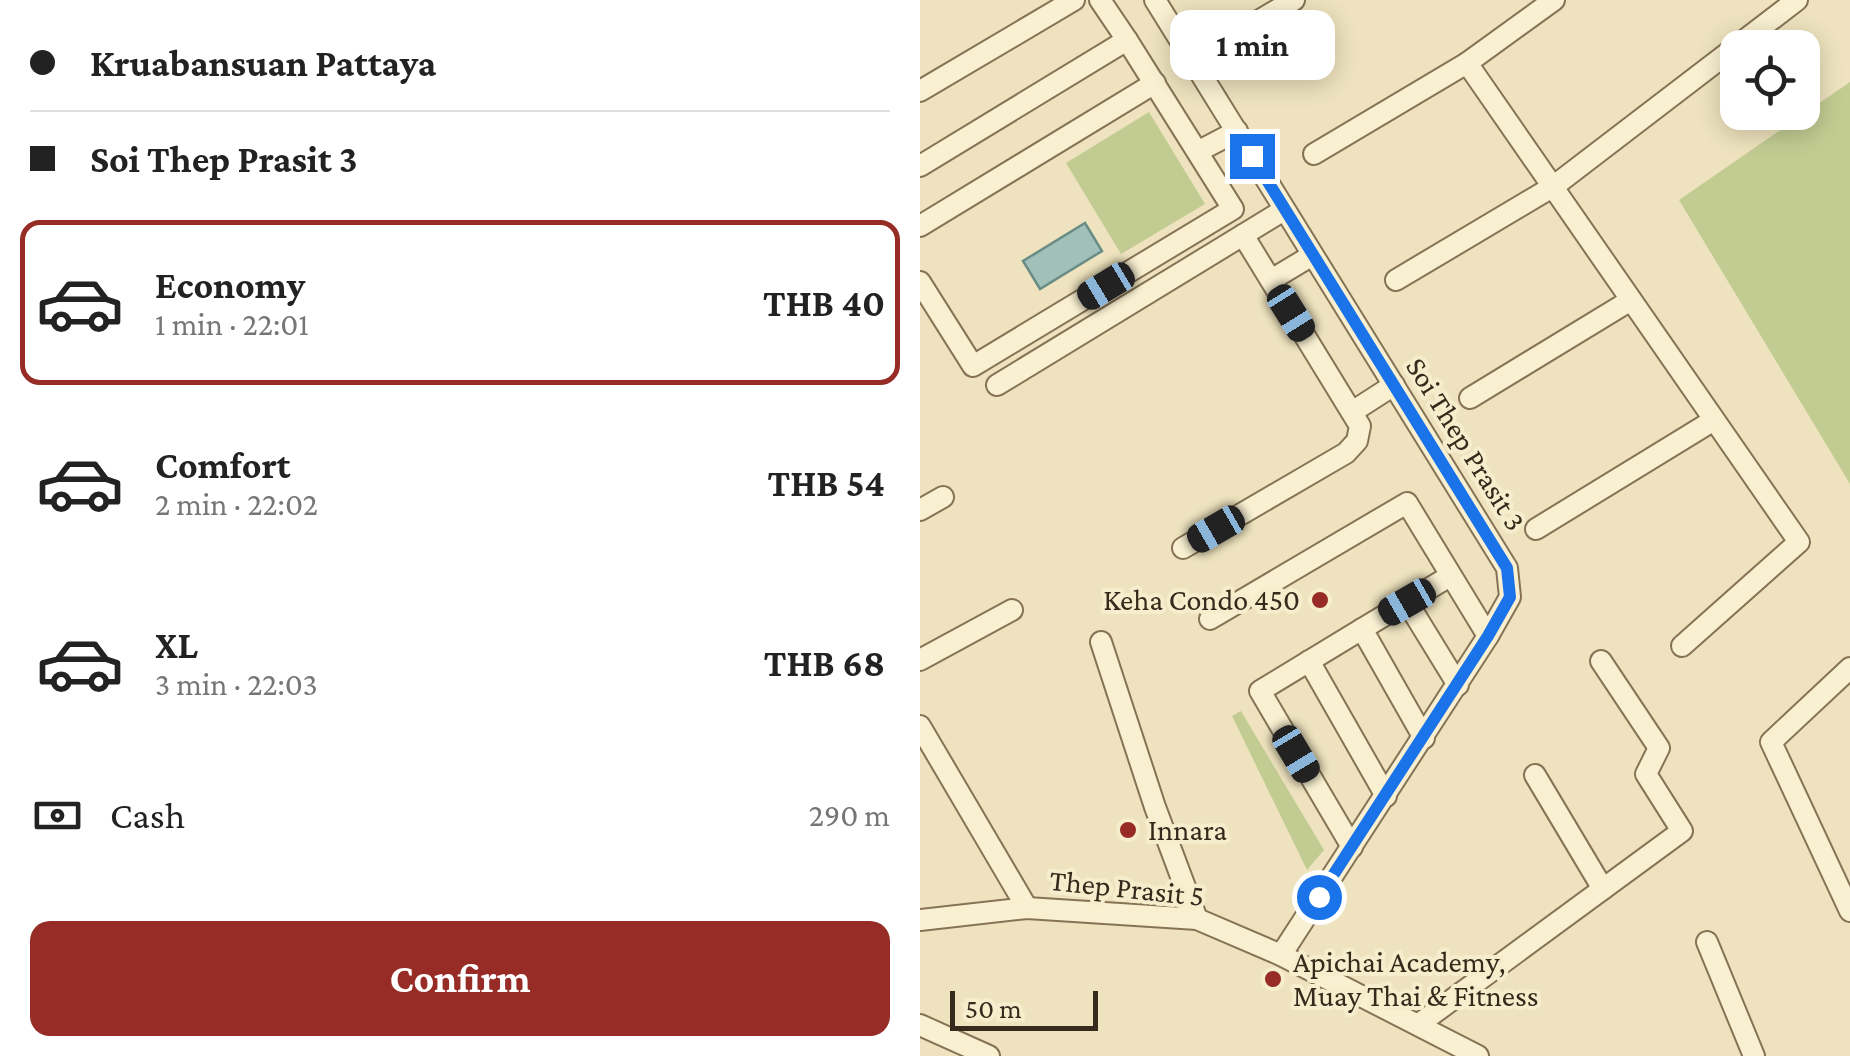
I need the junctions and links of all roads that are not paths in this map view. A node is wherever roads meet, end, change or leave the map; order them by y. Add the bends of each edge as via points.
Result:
1 (1074, 0) edge
2 (1100, 0) edge
3 (1155, 0) edge
4 (1294, 0) edge
5 (1554, 0) edge
6 (1797, 0) edge
7 (1248, 27) dead end
8 (1127, 40) junction
9 (1468, 63) junction
10 (1155, 84) junction
11 (920, 91) edge
12 (1237, 131) junction
13 (1200, 151) junction
14 (1314, 154) dead end
15 (920, 166) edge
16 (1554, 186) junction
17 (1284, 210) junction
18 (920, 226) edge
19 (1243, 235) junction
20 (1312, 256) junction
21 (1271, 280) junction
22 (1396, 280) dead end
23 (920, 282) edge
24 (1631, 300) junction
25 (997, 386) dead end
26 (1394, 386) junction
27 (1470, 398) dead end
28 (1352, 412) junction
29 (1714, 420) junction
30 (943, 496) dead end
31 (920, 510) edge
32 (1536, 530) dead end
33 (1183, 548) dead end
34 (1450, 576) junction
35 (1407, 602) junction
36 (1012, 610) dead end
37 (1210, 619) dead end
38 (1362, 628) junction
39 (1488, 636) junction
40 (1101, 642) dead end
41 (1682, 646) dead end
42 (920, 660) edge
43 (1309, 661) junction
44 (1601, 662) dead end
45 (1850, 668) edge
46 (1458, 685) junction
47 (920, 726) edge
48 (1424, 738) junction
49 (1535, 776) dead end
50 (1386, 796) junction
51 (1352, 846) junction
52 (1603, 889) junction
53 (1027, 908) junction
54 (1850, 910) edge
55 (1197, 919) junction
56 (920, 920) edge
57 (1707, 942) dead end
58 (1281, 954) junction
59 (1419, 1024) junction
60 (920, 1025) edge
61 (989, 1056) edge
62 (1478, 1056) edge
63 (1754, 1056) edge

1 - 11 street
2 - 8 street
3 - 12 street, Soi Thep Prasit 3
4 - 7 street
5 - 9 street
6 - 16 street
8 - 10 street
8 - 15 street
9 - 14 street
9 - 16 street
10 - 13 street
10 - 18 street
12 - 13 street
12 - 17 street, Soi Thep Prasit 3
13 - 23 street via 1233,209 973,366
16 - 22 street
16 - 24 street
17 - 19 street
17 - 20 street, Soi Thep Prasit 3
19 - 21 street
19 - 25 street
20 - 21 street
20 - 26 street, Soi Thep Prasit 3
21 - 28 street
24 - 27 street
24 - 29 street
26 - 28 street
26 - 39 street, Soi Thep Prasit 3 via 1507,568 1510,597
28 - 33 street via 1360,426 1346,453
29 - 32 street
29 - 41 street via 1799,542
30 - 31 street
34 - 35 street
34 - 37 street via 1407,503
34 - 39 street
35 - 38 street
35 - 46 street
36 - 42 street
38 - 43 street
38 - 48 street
39 - 46 street, Soi Thep Prasit 3
40 - 55 street
43 - 50 street
43 - 51 street via 1260,692
44 - 52 street via 1659,748 1646,774 1682,831
45 - 54 street via 1771,742
46 - 48 street, Soi Thep Prasit 3
47 - 53 street
48 - 50 street, Soi Thep Prasit 3
49 - 52 street
50 - 51 street, Soi Thep Prasit 3
51 - 58 street, Soi Thep Prasit 3
52 - 59 street
53 - 55 street, Thep Prasit 5
53 - 56 street, Thep Prasit 5
55 - 58 street, Thep Prasit 5
57 - 63 street
58 - 59 street, Thep Prasit 5
59 - 62 street, Thep Prasit 5
60 - 61 street

